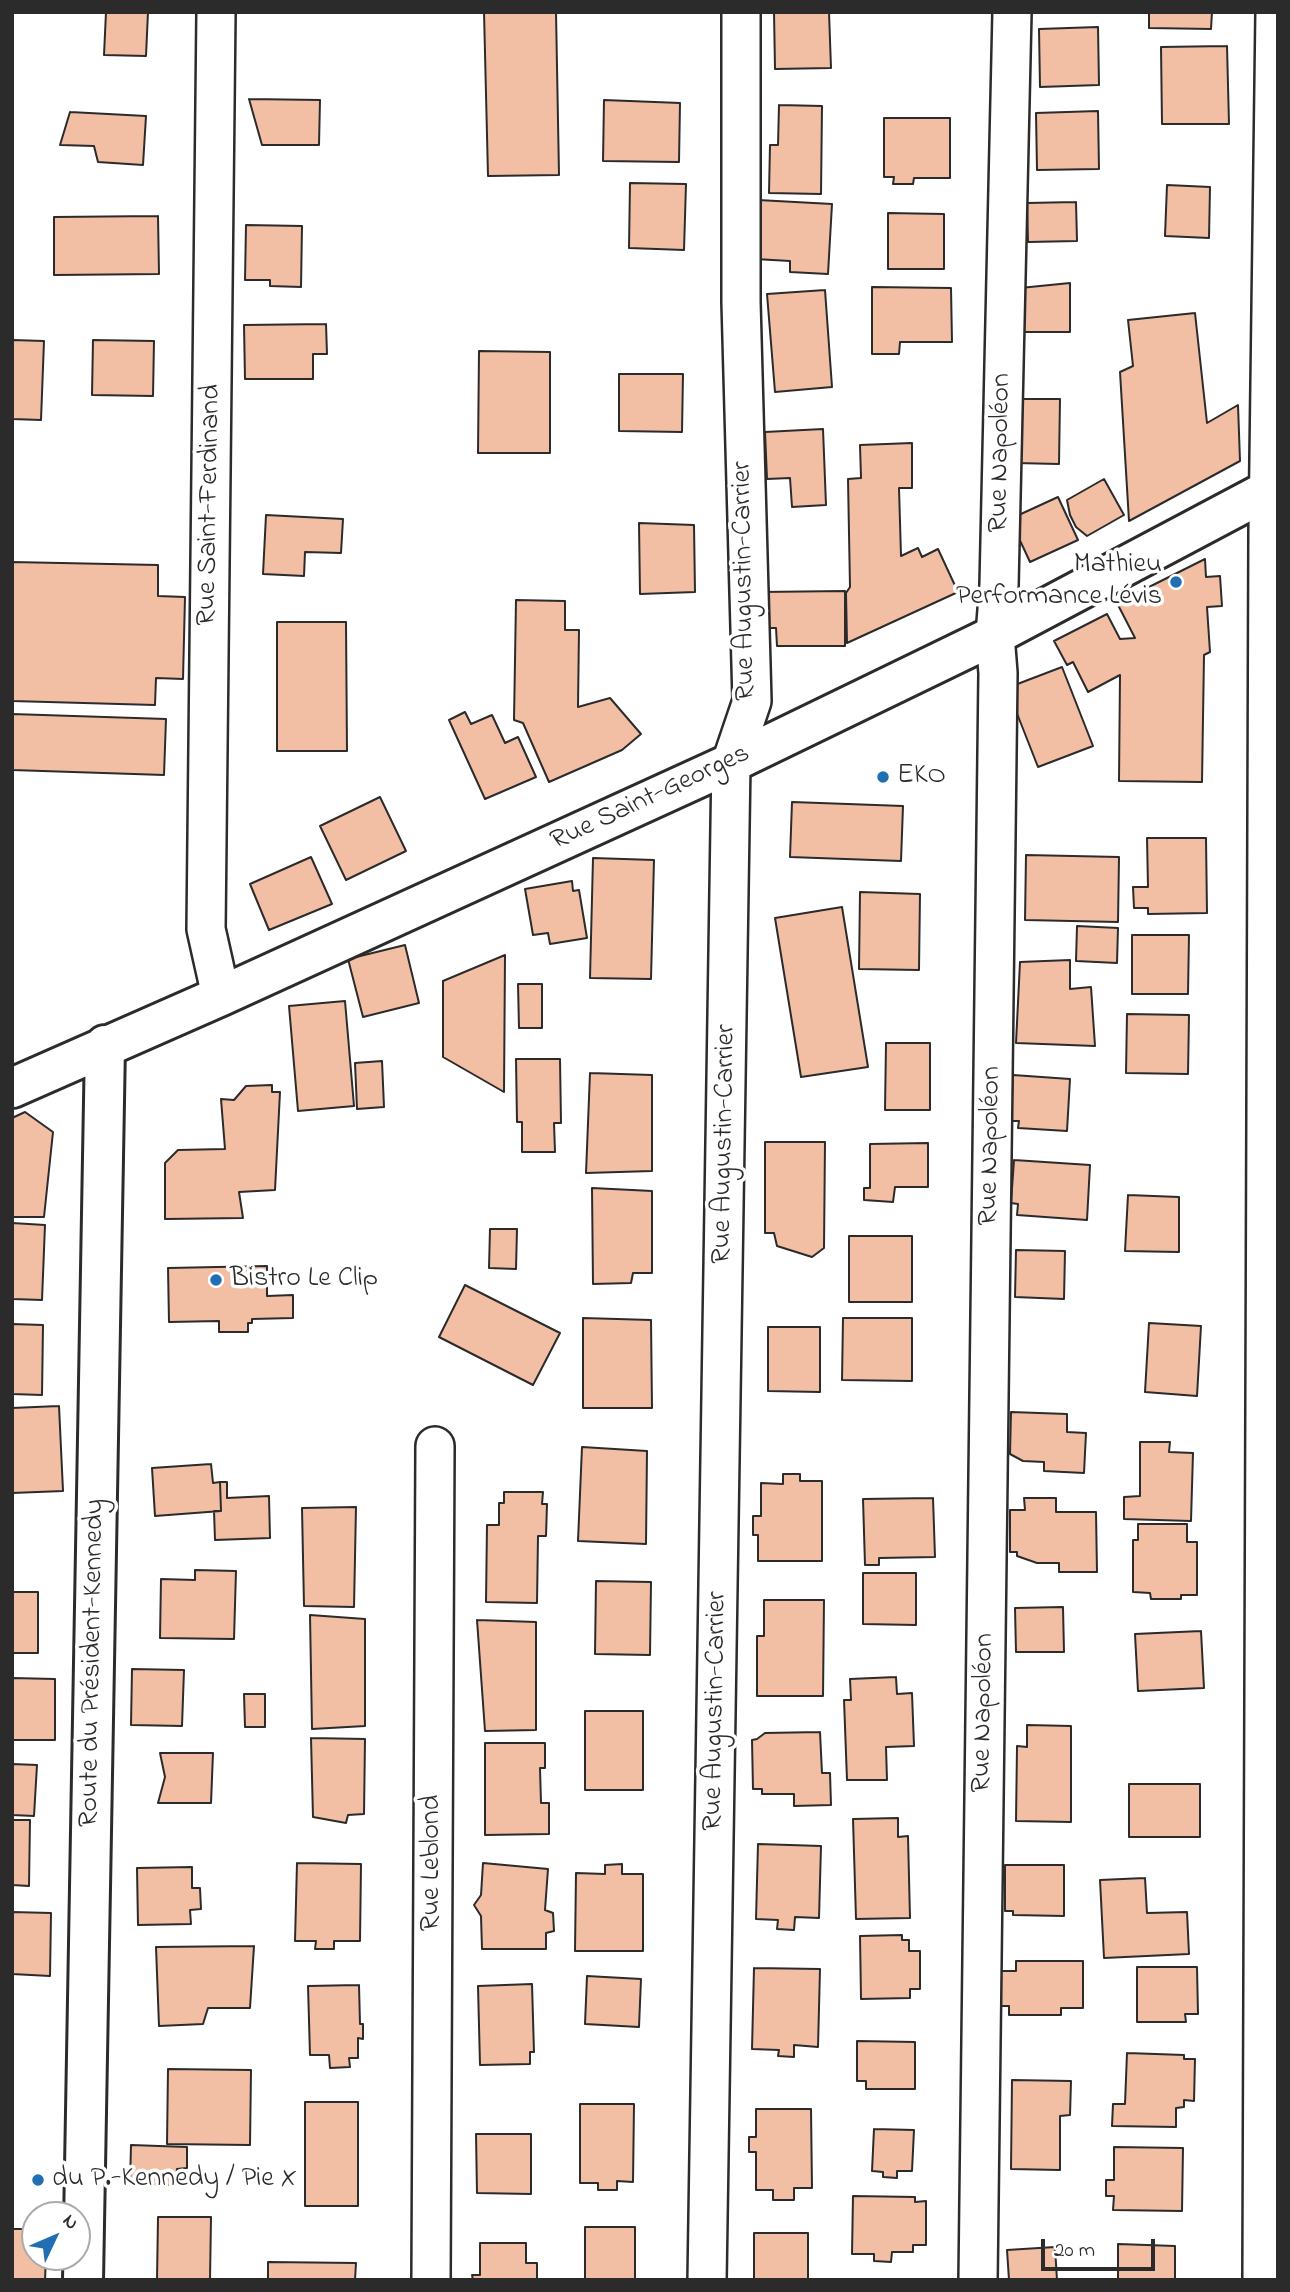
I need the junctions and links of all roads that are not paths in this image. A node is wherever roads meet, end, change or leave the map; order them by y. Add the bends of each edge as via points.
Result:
1 (216, 12) edge
2 (741, 12) edge
3 (1012, 12) edge
4 (1275, 12) edge
5 (1274, 487) edge
6 (995, 635) junction
7 (730, 763) junction
8 (221, 996) junction
9 (105, 1045) junction
10 (12, 1088) edge
11 (435, 1446) dead end
12 (83, 2280) edge
13 (431, 2280) edge
14 (708, 2280) edge
15 (978, 2280) edge
16 (1262, 2280) edge

1 - 8 street, Rue Saint-Ferdinand via 206,929
2 - 7 street, Rue Augustin-Carrier via 741,302 752,701
3 - 6 street, Rue Napoléon
4 - 5 street
5 - 6 street, Rue Saint-Georges
5 - 16 street
6 - 7 street, Rue Saint-Georges
6 - 15 street, Rue Napoléon
7 - 8 street, Rue Saint-Georges
7 - 14 street, Rue Augustin-Carrier
8 - 9 street, Rue Saint-Georges
9 - 10 street, Rue Saint-Georges
9 - 12 street, Route du Président-Kennedy
11 - 13 street, Rue Leblond

